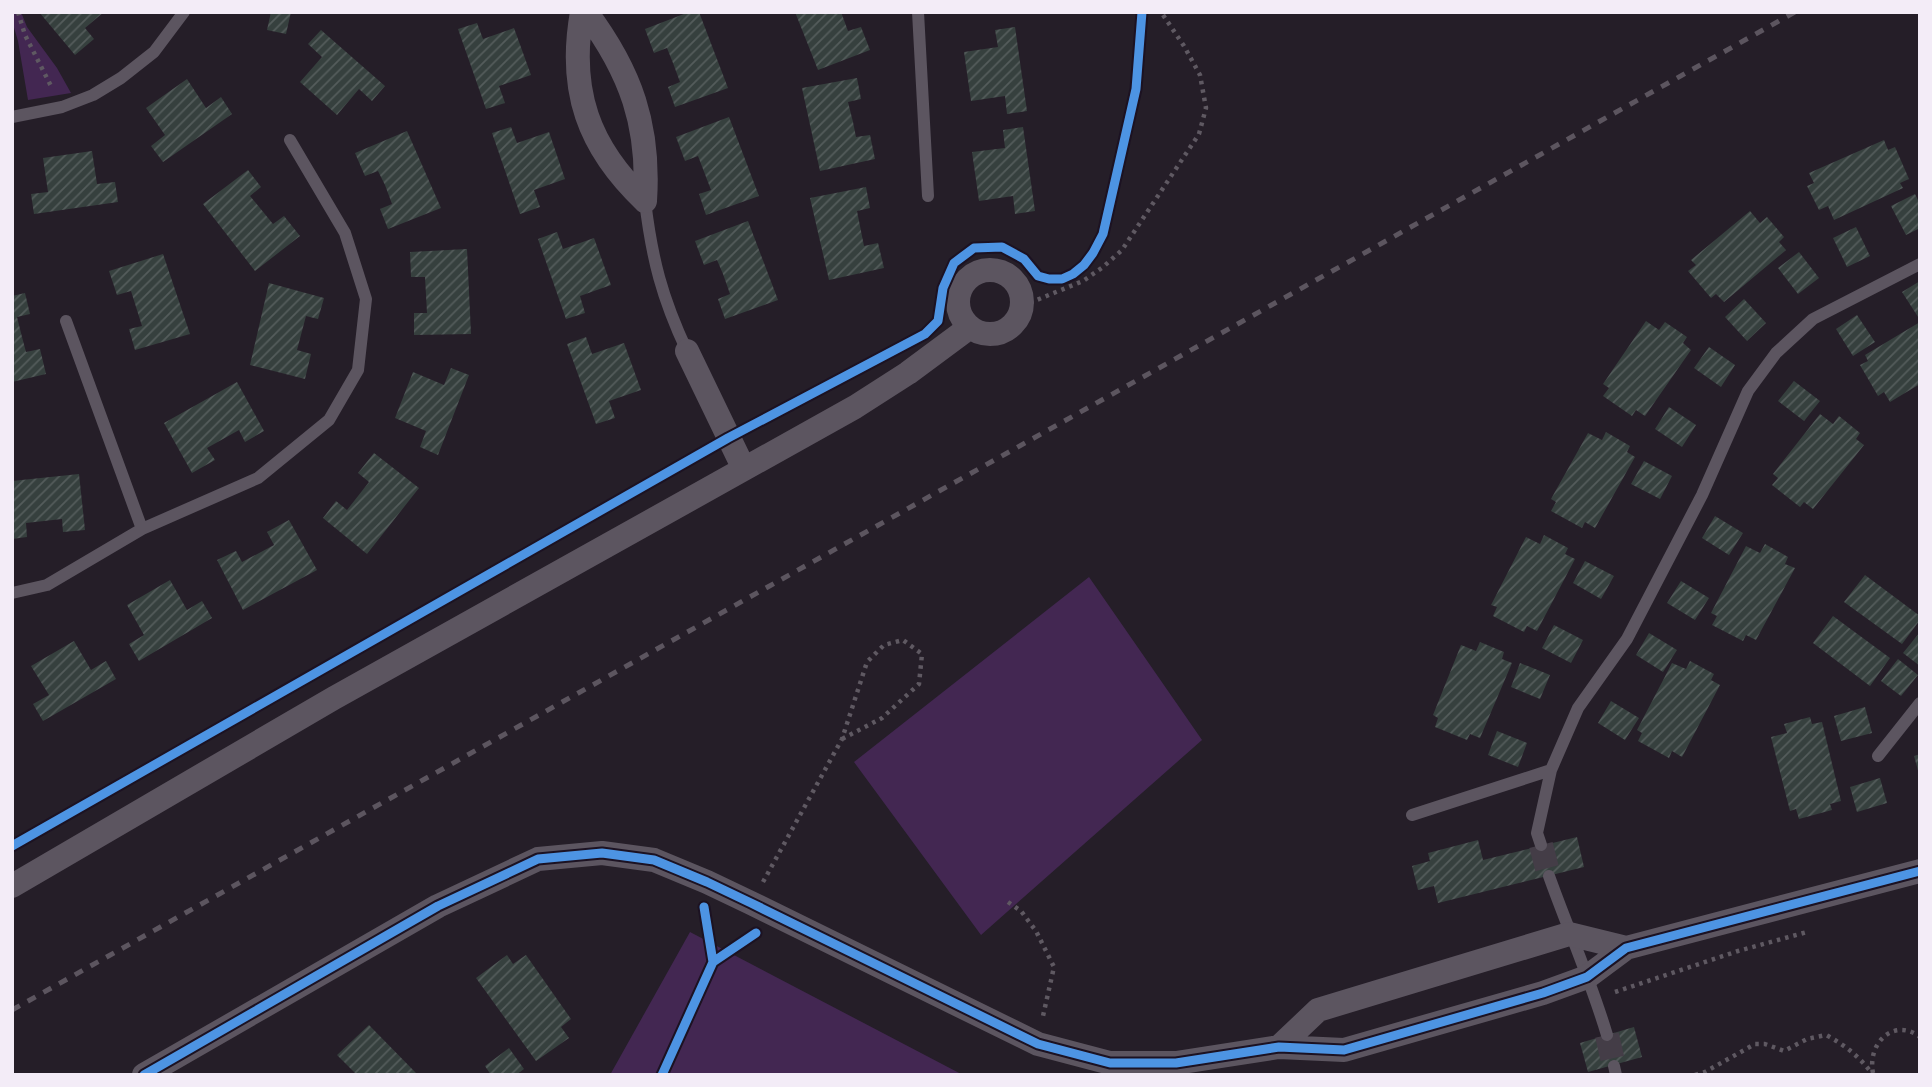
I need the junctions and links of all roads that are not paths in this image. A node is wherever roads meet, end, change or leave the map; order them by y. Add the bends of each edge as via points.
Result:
1 (184, 12) edge
2 (584, 12) edge
3 (918, 12) edge
4 (12, 117) edge
5 (290, 140) dead end
6 (928, 196) dead end
7 (645, 201) junction
8 (1920, 264) edge
9 (66, 321) dead end
10 (970, 327) junction
11 (687, 351) joint
12 (744, 469) junction
13 (142, 529) junction
14 (12, 593) edge
15 (1920, 703) edge
16 (1878, 756) dead end
17 (1551, 770) junction
18 (1412, 815) dead end
19 (1541, 845) tunnel mouth
20 (1920, 871) edge
21 (1549, 876) tunnel mouth
22 (12, 886) edge
23 (1569, 934) junction
24 (1626, 948) junction
25 (1591, 987) junction
26 (1607, 1035) tunnel mouth
27 (1279, 1047) junction
28 (144, 1075) edge

1 - 4 lane via 154,52 121,78 62,107
2 - 7 street via 609,44 638,108 646,154
2 - 7 street via 577,38 577,69 591,128 623,180
3 - 6 lane
5 - 13 lane via 345,233 366,299 358,370 329,420 258,478
7 - 11 lane via 658,278
8 - 17 lane via 1813,319 1776,353 1748,391 1696,507 1627,639 1577,708
9 - 13 lane
10 - 10 street via 958,304 966,279 991,269 1003,272 1020,292 1018,316 1011,325 991,334
10 - 12 street via 855,407
11 - 12 street
12 - 22 street via 334,698
13 - 14 lane via 47,584
15 - 16 lane
17 - 18 lane
17 - 19 lane via 1537,833
20 - 24 street
21 - 23 lane
23 - 24 street
23 - 25 lane
23 - 27 street via 1318,1010
24 - 25 street
25 - 26 lane
25 - 27 street via 1543,993 1344,1050
27 - 28 street via 1177,1063 1110,1063 1038,1044 654,860 602,853 538,859 438,906

